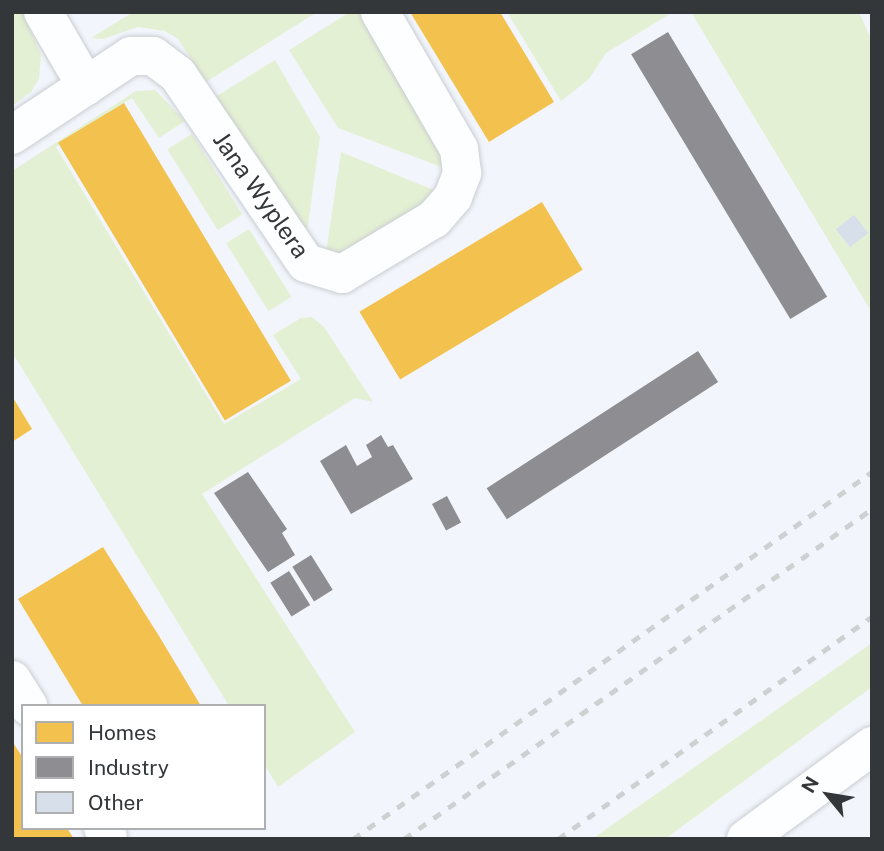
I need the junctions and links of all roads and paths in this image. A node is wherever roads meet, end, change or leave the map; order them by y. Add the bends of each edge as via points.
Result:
1 (43, 12) edge
2 (380, 12) edge
3 (86, 86) junction
4 (12, 135) edge
5 (12, 680) edge
6 (27, 704) edge
7 (872, 746) edge
8 (746, 839) edge

1 - 3 street
2 - 3 street, Jana Wyplera via 459,149 462,173 453,197 434,219 342,274 306,263 178,75 153,56 131,55
3 - 4 street, Jana Wyplera
5 - 6 street
7 - 8 street

